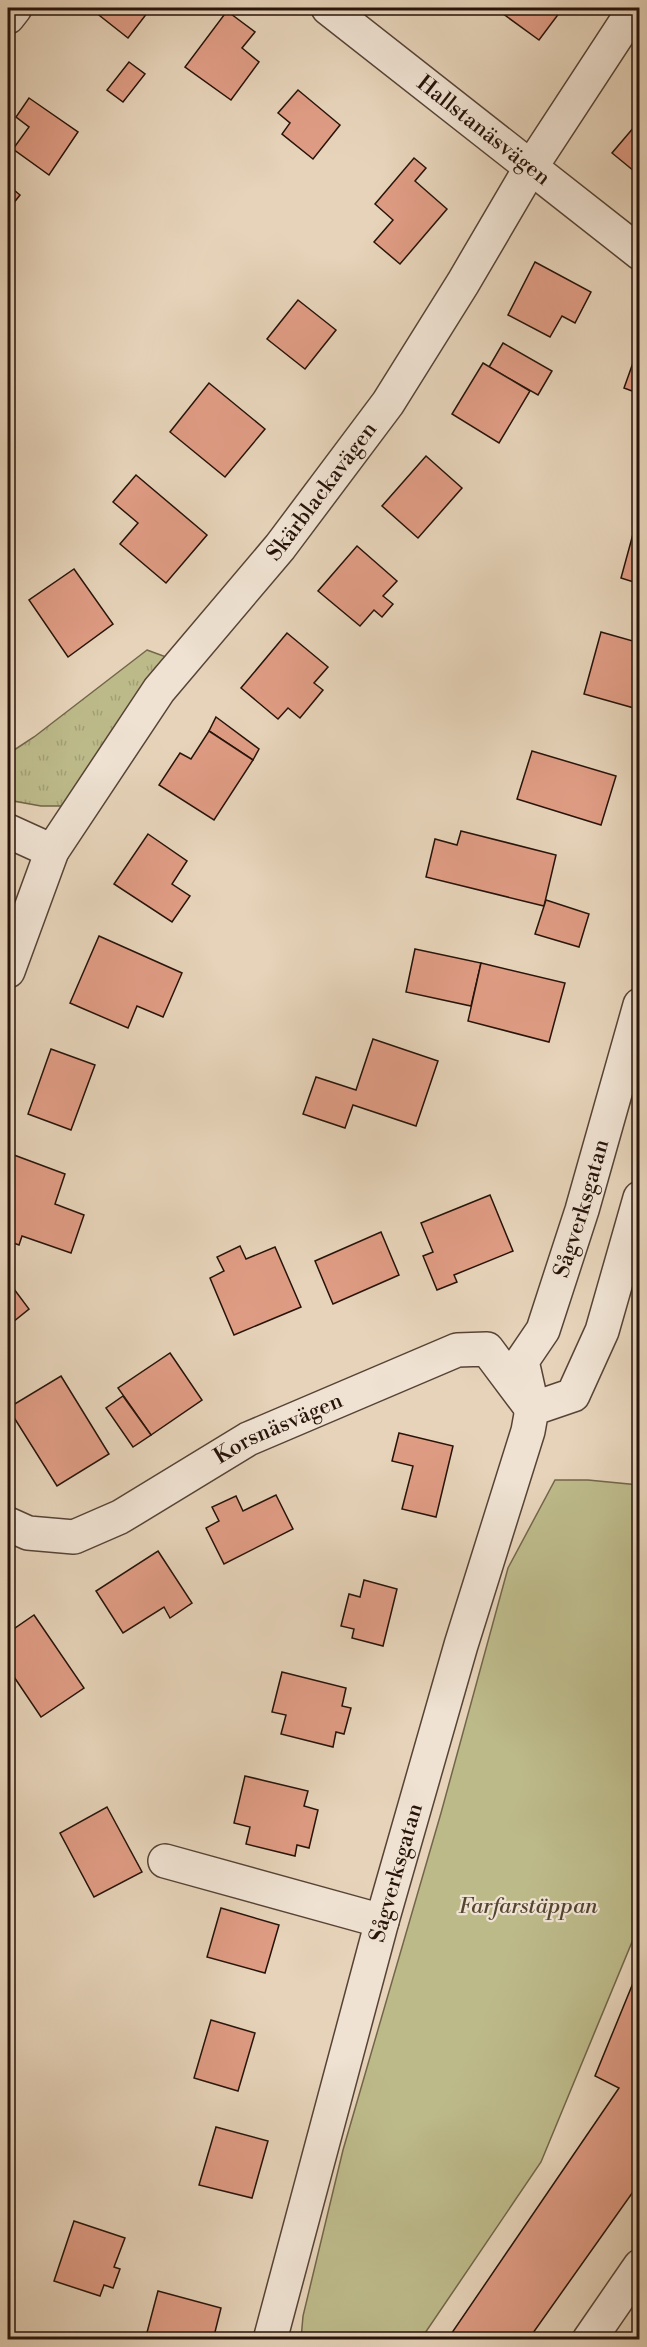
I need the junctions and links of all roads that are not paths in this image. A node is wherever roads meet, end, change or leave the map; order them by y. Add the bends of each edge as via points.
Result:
1 (15, 8) edge
2 (328, 8) edge
3 (635, 8) edge
4 (8, 17) edge
5 (531, 166) junction
6 (639, 253) edge
7 (8, 831) edge
8 (52, 850) junction
9 (8, 971) edge
10 (639, 1005) edge
11 (639, 1198) edge
12 (532, 1409) junction
13 (8, 1524) edge
14 (165, 1861) dead end
15 (382, 1921) junction
16 (639, 2266) edge
17 (270, 2340) edge
18 (589, 2340) edge

1 - 4 street
2 - 5 street, Hallstanäsvägen
3 - 5 street, Skärblackavägen
5 - 6 street, Hallstanäsvägen
5 - 8 street, Skärblackavägen via 388,403 280,547 159,690
7 - 8 street
8 - 9 street, Skärblackavägen
10 - 12 street, Sågverksgatan via 582,1210 543,1330 522,1361
11 - 12 street via 602,1331 573,1395
12 - 13 street, Korsnäsvägen via 487,1349 457,1350 248,1439 120,1517 74,1537 28,1533
12 - 15 street, Sågverksgatan
14 - 15 street
15 - 17 street, Sågverksgatan
16 - 18 street

